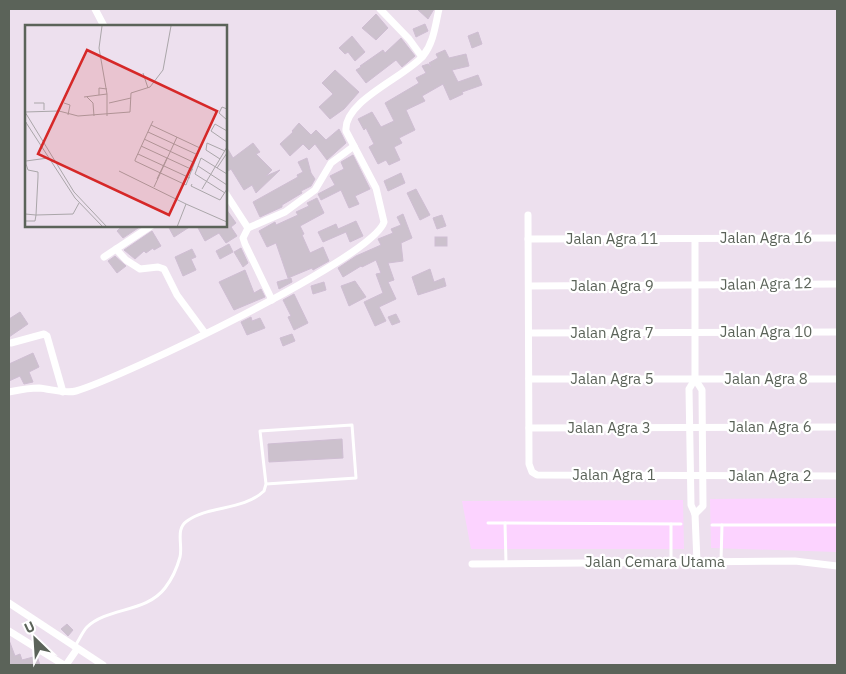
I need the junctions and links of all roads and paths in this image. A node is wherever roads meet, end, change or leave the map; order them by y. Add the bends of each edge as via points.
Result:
1 (95, 9) edge
2 (380, 9) edge
3 (439, 9) edge
4 (103, 25) edge
5 (422, 57) junction
6 (354, 146) junction
7 (228, 197) edge
8 (528, 215) dead end
9 (148, 228) edge
10 (248, 228) junction
11 (837, 238) edge
12 (528, 239) junction
13 (696, 239) junction
14 (116, 249) junction
15 (104, 256) dead end
16 (837, 284) edge
17 (696, 285) junction
18 (529, 286) junction
19 (272, 300) junction
20 (696, 332) junction
21 (837, 332) edge
22 (529, 333) junction
23 (205, 334) junction
24 (11, 343) dead end
25 (529, 379) junction
26 (696, 379) junction
27 (837, 379) edge
28 (9, 392) edge
29 (63, 392) junction
30 (690, 427) junction
31 (702, 427) junction
32 (837, 427) edge
33 (529, 428) junction
34 (690, 475) junction
35 (703, 475) junction
36 (837, 476) edge
37 (266, 484) junction
38 (695, 514) junction
39 (488, 523) dead end
40 (505, 524) junction
41 (671, 524) junction
42 (681, 524) dead end
43 (712, 525) dead end
44 (722, 525) junction
45 (837, 525) edge
46 (671, 562) junction
47 (697, 562) junction
48 (721, 562) junction
49 (506, 563) junction
50 (472, 564) dead end
51 (837, 566) edge
52 (9, 603) edge
53 (9, 631) edge
54 (76, 649) junction
55 (67, 664) edge
56 (103, 665) edge

1 - 4 street
2 - 5 street via 409,38
3 - 5 street via 432,42
5 - 6 street via 352,111 345,122
6 - 10 street via 331,163 315,190 285,212
6 - 19 street via 379,197 383,227 367,243 339,262
7 - 10 street
8 - 12 street
9 - 14 street
10 - 19 street via 243,238 245,244
11 - 13 street, Jalan Agra 16
12 - 13 street, Jalan Agra 11
12 - 18 street
13 - 17 street
14 - 15 street
14 - 23 street via 140,269 164,269 177,295
16 - 17 street, Jalan Agra 12
17 - 18 street, Jalan Agra 9
17 - 20 street
18 - 22 street
19 - 23 street
20 - 21 street, Jalan Agra 10
20 - 22 street, Jalan Agra 7
20 - 26 street
22 - 25 street
23 - 29 street via 119,376 73,392
24 - 29 street via 44,334 47,336
25 - 26 street, Jalan Agra 5
25 - 33 street
26 - 27 street, Jalan Agra 8
26 - 30 street via 689,389
26 - 31 street via 702,390
28 - 29 street via 24,388
30 - 31 street, Jalan Agra 6
30 - 33 street, Jalan Agra 3
30 - 34 street
31 - 32 street, Jalan Agra 6
31 - 35 street
33 - 34 street, Jalan Agra 1 via 529,464 537,475
34 - 35 street, Jalan Agra 1
34 - 38 street via 691,505
35 - 36 street, Jalan Agra 2
35 - 38 street via 703,506
37 - 37 lane via 356,478 352,425 260,431
37 - 54 lane via 257,498 186,521 180,531 177,568 160,594 89,625
38 - 47 street
39 - 40 lane
40 - 41 lane
40 - 49 lane
41 - 42 lane
41 - 46 lane
43 - 44 lane
44 - 45 lane
44 - 48 lane
46 - 47 street, Jalan Cemara Utama
46 - 49 street, Jalan Cemara Utama
47 - 48 street, Jalan Cemara Utama
48 - 51 street, Jalan Cemara Utama via 795,561
49 - 50 street, Jalan Cemara Utama
52 - 54 street
53 - 55 street
54 - 55 street
54 - 56 street

